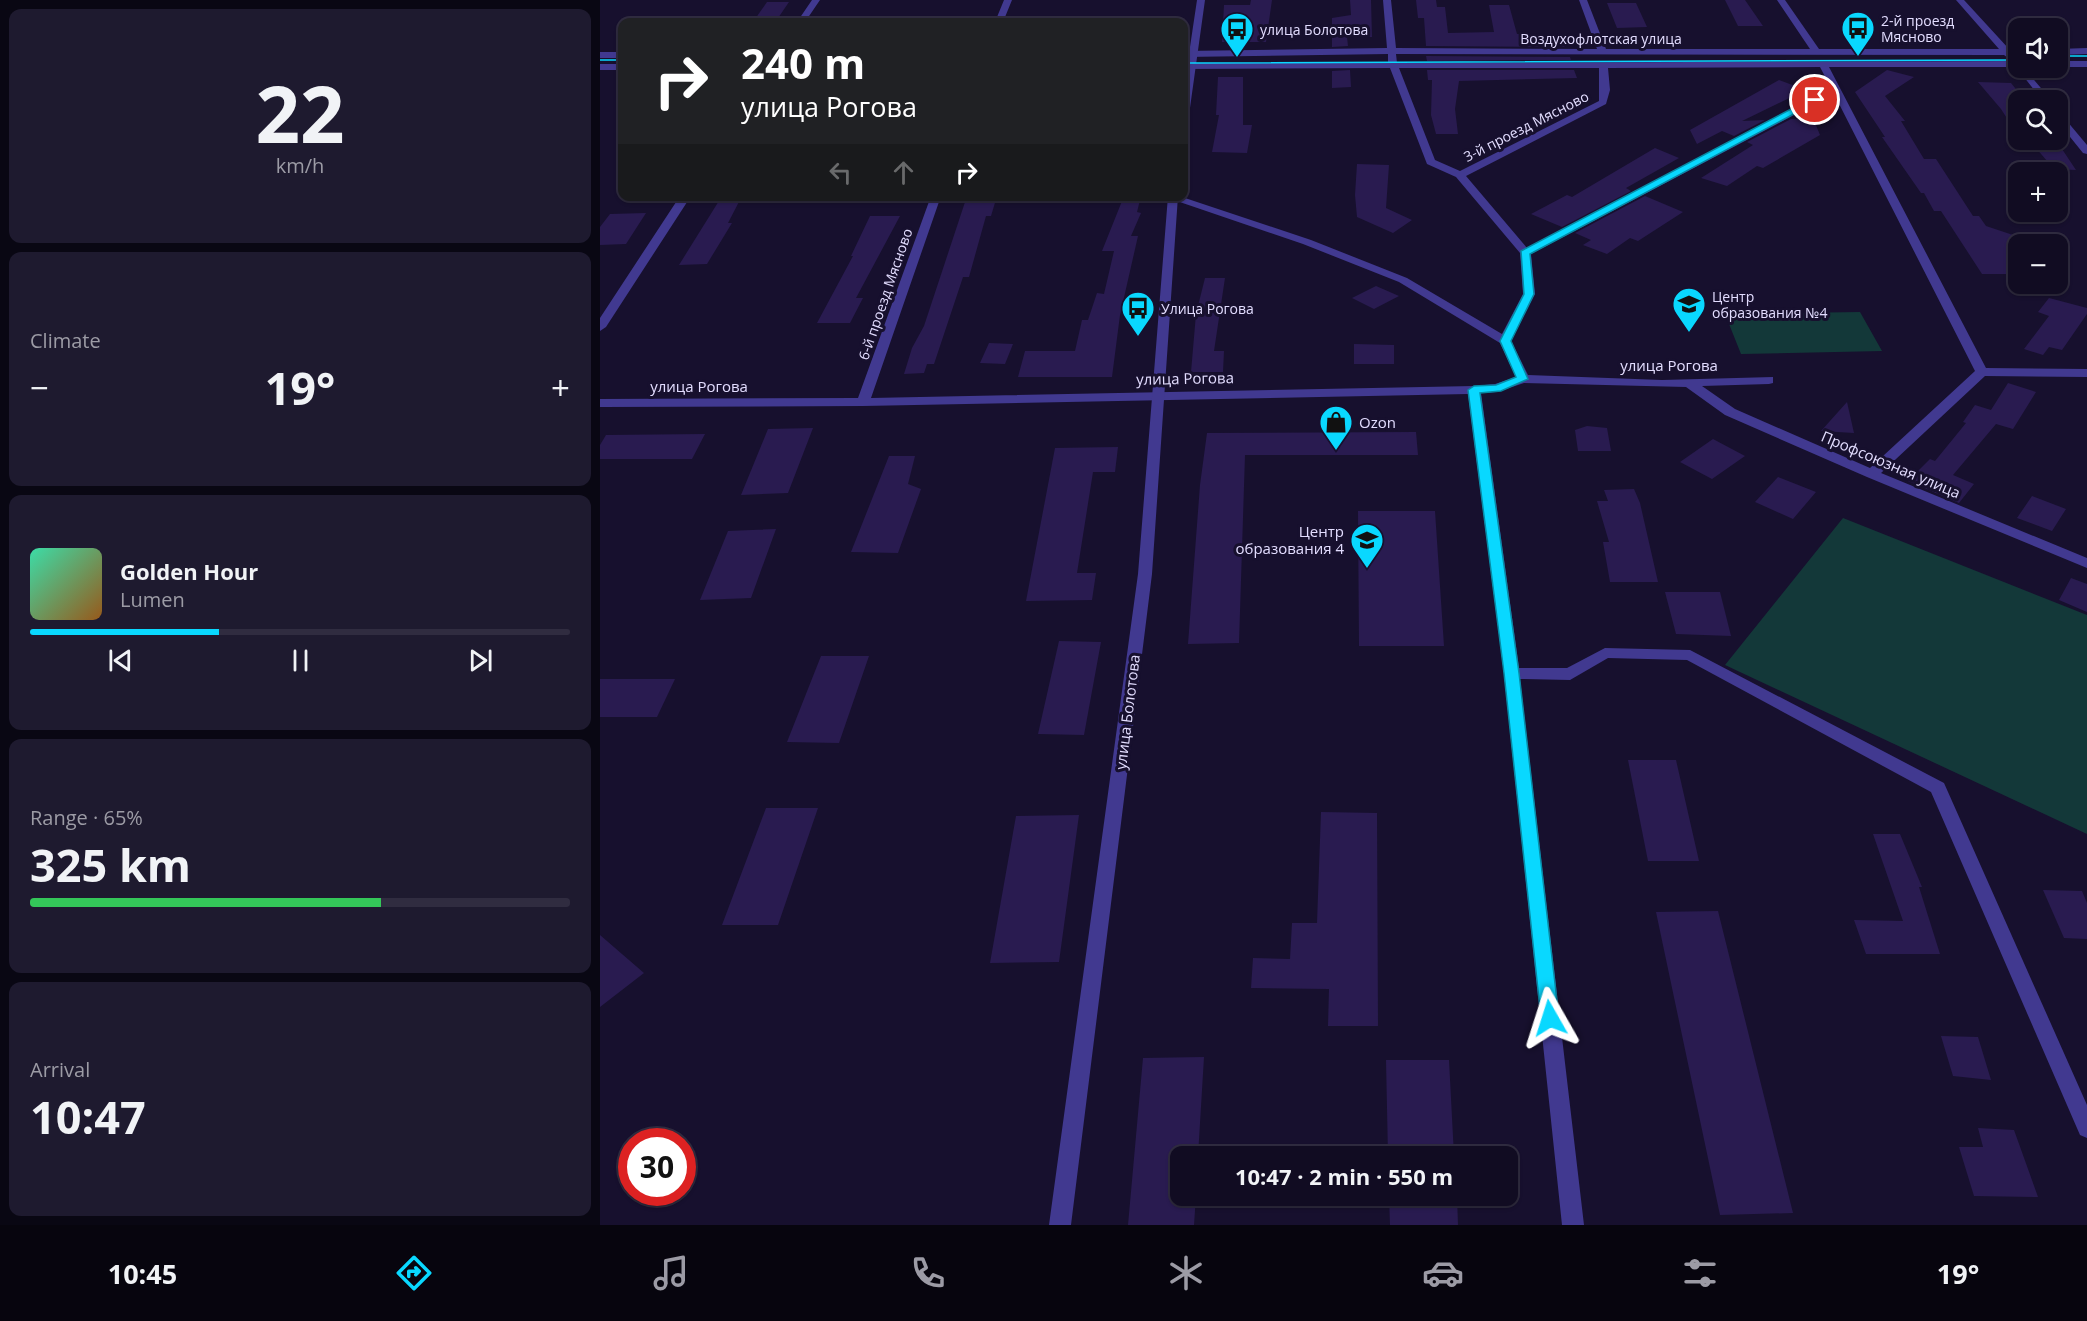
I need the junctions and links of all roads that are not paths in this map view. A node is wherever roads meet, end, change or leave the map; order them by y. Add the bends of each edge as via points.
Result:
1 (816, 0) edge
2 (1008, 0) edge
3 (1201, 0) edge
4 (1387, 0) edge
5 (1583, 0) edge
6 (1781, 0) edge
7 (1960, 0) edge
8 (804, 18) edge
9 (1001, 18) edge
10 (1393, 51) junction
11 (2087, 51) edge
12 (1603, 52) junction
13 (2007, 52) joint
14 (2068, 52) edge
15 (1817, 53) junction
16 (1188, 54) edge
17 (600, 55) edge
18 (618, 55) edge
19 (1603, 64) junction
20 (1823, 64) junction
21 (2068, 64) edge
22 (2087, 64) edge
23 (1393, 65) junction
24 (1188, 66) edge
25 (2008, 66) edge
26 (600, 67) edge
27 (618, 67) edge
28 (2029, 78) edge
29 (1836, 89) junction
30 (2038, 90) edge
31 (2068, 128) edge
32 (2087, 151) edge
33 (1460, 175) junction
34 (683, 201) edge
35 (934, 201) edge
36 (1173, 201) edge
37 (1185, 201) edge
38 (1525, 253) junction
39 (600, 327) edge
40 (1505, 341) junction
41 (1982, 372) junction
42 (2087, 373) edge
43 (1523, 379) junction
44 (1769, 380) dead end
45 (1689, 383) junction
46 (1474, 390) junction
47 (1156, 394) junction
48 (863, 402) junction
49 (600, 403) edge
50 (1872, 474) junction
51 (2087, 563) edge
52 (1512, 673) junction
53 (2087, 1128) edge
54 (1060, 1225) edge
55 (1573, 1225) edge

1 - 8 street
2 - 9 street
3 - 16 street
4 - 10 street
5 - 12 street
6 - 15 street
7 - 13 street
10 - 12 street, Воздухофлотская улица
10 - 16 street, Воздухофлотская улица
10 - 23 street
11 - 14 street
12 - 15 street, Воздухофлотская улица
13 - 15 street, Воздухофлотская улица
17 - 18 street
19 - 20 street, Воздухофлотская улица
19 - 23 street, Воздухофлотская улица
19 - 33 street, 3-й проезд Мясново via 1603,102
20 - 25 street, Воздухофлотская улица
20 - 29 street
21 - 22 street
23 - 24 street, Воздухофлотская улица
23 - 33 street via 1431,162
26 - 27 street
28 - 30 street
29 - 38 street
29 - 41 street
31 - 32 street
33 - 38 street
34 - 39 street
35 - 48 street, 6-й проезд Мясново
36 - 47 street, улица Болотова
37 - 40 street via 1307,242 1403,280
38 - 40 street via 1529,294
40 - 43 street
41 - 42 street
41 - 50 street
43 - 45 street, улица Рогова
43 - 46 street, улица Рогова via 1497,388
44 - 45 street, улица Рогова
45 - 50 street, Профсоюзная улица via 1730,412
46 - 47 street, улица Рогова
46 - 52 street
47 - 48 street, улица Рогова
47 - 54 street, улица Болотова via 1145,574
48 - 49 street, улица Рогова
50 - 51 street, Профсоюзная улица
52 - 53 street via 1570,674 1605,653 1690,655 1938,788
52 - 55 street

